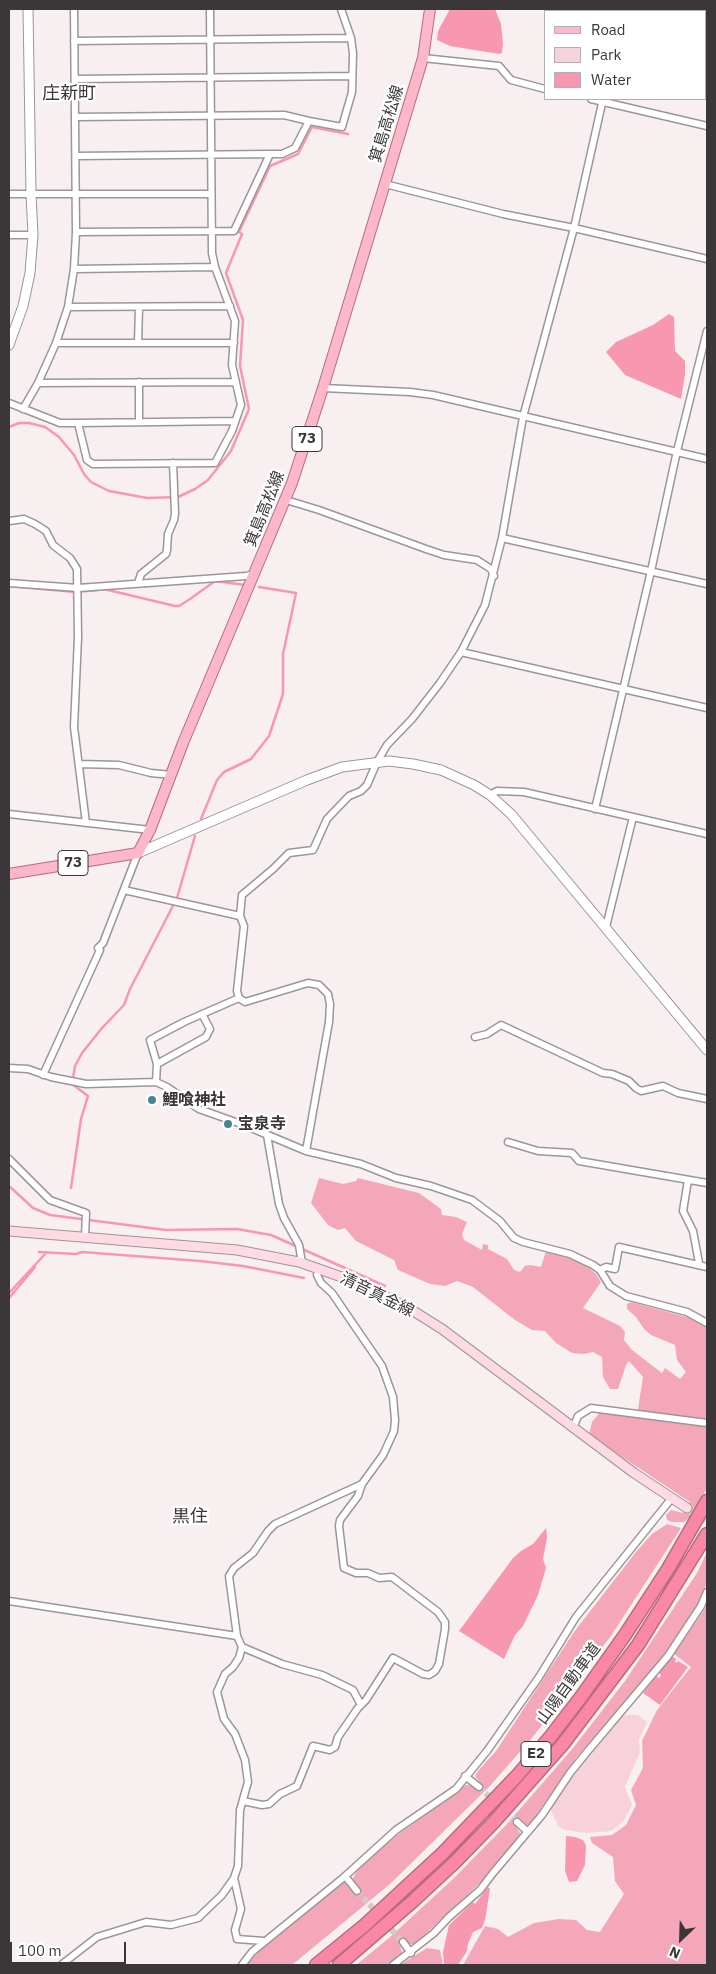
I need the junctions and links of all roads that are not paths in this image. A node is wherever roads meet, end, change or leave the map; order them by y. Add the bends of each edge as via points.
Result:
1 (28, 9) edge
2 (74, 9) edge
3 (210, 9) edge
4 (341, 9) edge
5 (430, 9) edge
6 (351, 38) junction
7 (210, 40) junction
8 (74, 41) junction
9 (423, 58) junction
10 (352, 76) junction
11 (210, 77) junction
12 (75, 79) junction
13 (544, 89) edge
14 (603, 100) edge
15 (210, 115) junction
16 (75, 117) junction
17 (309, 121) junction
18 (707, 126) edge
19 (270, 154) junction
20 (211, 155) junction
21 (76, 156) junction
22 (385, 184) junction
23 (9, 194) edge
24 (31, 194) junction
25 (75, 194) junction
26 (211, 194) junction
27 (574, 228) junction
28 (76, 232) junction
29 (211, 232) junction
30 (9, 235) edge
31 (33, 235) junction
32 (707, 259) edge
33 (215, 267) junction
34 (74, 269) junction
35 (230, 306) junction
36 (68, 307) junction
37 (139, 307) junction
38 (707, 331) edge
39 (56, 343) junction
40 (138, 343) junction
41 (234, 343) junction
42 (9, 345) edge
43 (139, 382) junction
44 (234, 382) junction
45 (38, 383) junction
46 (323, 388) junction
47 (9, 403) edge
48 (23, 409) junction
49 (523, 418) junction
50 (235, 421) junction
51 (139, 422) junction
52 (78, 423) junction
53 (677, 451) junction
54 (707, 459) edge
55 (174, 463) junction
56 (286, 500) junction
57 (9, 521) edge
58 (502, 538) junction
59 (651, 571) junction
60 (255, 574) junction
61 (494, 576) junction
62 (9, 583) edge
63 (138, 583) junction
64 (707, 584) edge
65 (78, 590) junction
66 (461, 652) junction
67 (623, 690) junction
68 (707, 708) edge
69 (377, 762) junction
70 (79, 764) junction
71 (171, 775) junction
72 (490, 795) junction
73 (595, 809) junction
74 (9, 814) edge
75 (633, 817) junction
76 (86, 823) junction
77 (150, 830) junction
78 (707, 834) edge
79 (138, 853) junction
80 (9, 874) edge
81 (124, 890) junction
82 (240, 916) junction
83 (606, 927) junction
84 (239, 998) junction
85 (202, 1014) junction
86 (475, 1038) dead end
87 (707, 1050) edge
88 (156, 1064) junction
89 (9, 1068) edge
90 (43, 1075) junction
91 (156, 1082) junction
92 (707, 1099) edge
93 (268, 1136) junction
94 (508, 1142) dead end
95 (306, 1151) junction
96 (9, 1159) edge
97 (688, 1180) junction
98 (707, 1183) edge
99 (9, 1231) edge
100 (85, 1236) junction
101 (302, 1263) junction
102 (699, 1264) junction
103 (707, 1267) edge
104 (318, 1268) junction
105 (600, 1270) junction
106 (707, 1323) edge
107 (707, 1423) edge
108 (573, 1428) junction
109 (362, 1484) junction
110 (671, 1499) junction
111 (707, 1501) edge
112 (687, 1508) tunnel mouth
113 (707, 1534) edge
114 (707, 1592) edge
115 (9, 1601) edge
116 (237, 1636) junction
117 (242, 1647) junction
118 (361, 1705) junction
119 (466, 1776) junction
120 (480, 1788) tunnel mouth
121 (243, 1801) junction
122 (517, 1822) tunnel mouth
123 (528, 1832) junction
124 (345, 1876) junction
125 (234, 1878) junction
126 (357, 1891) tunnel mouth
127 (264, 1941) junction
128 (403, 1942) tunnel mouth
129 (411, 1953) junction
130 (61, 1965) edge
131 (242, 1965) edge
132 (316, 1965) edge
133 (339, 1965) edge
134 (393, 1965) edge

1 - 24 street
2 - 8 street
3 - 7 street
4 - 6 street
5 - 9 main road, 箕島高松線 / 73
6 - 7 street
6 - 10 street
7 - 8 street
7 - 11 street
8 - 12 street
9 - 13 street via 499,66 511,80
9 - 22 main road, 箕島高松線 / 73
10 - 11 street
10 - 17 street via 352,92 342,127
11 - 12 street
11 - 15 street
12 - 16 street
14 - 18 street
14 - 27 street
15 - 16 street
15 - 17 street via 284,115
15 - 20 street
16 - 21 street
17 - 19 street via 295,148 282,154
19 - 20 street
19 - 29 street via 234,231
20 - 21 street
20 - 26 street
21 - 25 street
22 - 27 street
22 - 46 main road, 箕島高松線 / 73
23 - 24 street
24 - 25 street
24 - 31 street
25 - 26 street
25 - 28 street
26 - 29 street
27 - 32 street
27 - 49 street
28 - 29 street
28 - 34 street
29 - 33 street
30 - 31 street
31 - 42 street via 23,306
33 - 34 street
33 - 35 street
34 - 36 street
35 - 37 street
35 - 41 street
36 - 37 street
36 - 39 street
37 - 40 street
38 - 53 street
39 - 40 street
39 - 45 street
40 - 41 street
41 - 44 street
43 - 44 street
43 - 45 street
43 - 51 street
44 - 50 street via 241,405
45 - 48 street
46 - 49 street via 433,395
46 - 56 main road, 箕島高松線 / 73
47 - 48 street
48 - 52 street via 60,423
49 - 53 street
49 - 58 street
50 - 51 street
50 - 55 street via 214,463
51 - 52 street
52 - 55 street via 87,460 93,464
53 - 54 street
53 - 59 street
55 - 63 street via 174,520 168,534 166,554 141,574
56 - 60 main road, 箕島高松線 / 73
56 - 61 street via 444,555 477,560 491,569
57 - 65 street via 24,519 46,531 53,545 70,558 77,569
58 - 59 street
58 - 61 street
59 - 64 street
59 - 67 street
60 - 63 street
60 - 71 main road, 箕島高松線 / 73
61 - 66 street via 485,605
62 - 65 street
63 - 65 street
65 - 70 street via 74,727
66 - 67 street
66 - 69 street
67 - 68 street
67 - 73 street
69 - 72 street via 402,762 441,770
69 - 79 street via 325,773
69 - 82 street via 367,785 349,796 327,819 313,850 288,853 242,895
70 - 71 street via 119,765
70 - 76 street
71 - 77 main road, 箕島高松線 / 73
72 - 73 street via 497,791 524,792
72 - 83 street via 522,826
73 - 75 street
74 - 76 street
75 - 78 street
75 - 83 street
76 - 77 street
77 - 79 main road, 箕島高松線 / 73
79 - 80 main road, 73
79 - 81 street
81 - 82 street
81 - 90 street
82 - 84 street via 244,926
83 - 87 street
84 - 85 street
84 - 95 street via 245,1002 308,983 319,985 328,994 329,1022
85 - 88 street via 150,1040
85 - 88 street via 210,1029 206,1038
86 - 92 street via 501,1025 603,1073 629,1081 641,1091 663,1086
88 - 91 street
89 - 90 street via 28,1069
90 - 91 street via 86,1084
91 - 93 street via 199,1109
93 - 95 street
93 - 101 street via 279,1204 298,1245
94 - 97 street via 538,1151 572,1153 579,1161
95 - 105 street via 361,1164 396,1178 472,1200 495,1217 514,1238 570,1254
96 - 100 street via 50,1200 86,1213
97 - 98 street
97 - 102 street via 683,1211 693,1230
99 - 100 main road, 清音真金線
100 - 101 main road, 清音真金線 via 238,1250
101 - 104 main road, 清音真金線
102 - 103 street
102 - 105 street via 619,1247 615,1269 606,1267
104 - 108 main road, 清音真金線 via 379,1293 434,1324
104 - 109 street via 317,1276 321,1283 332,1293 382,1366 392,1397 395,1420 392,1436
105 - 106 street via 610,1286 626,1296 687,1312
107 - 108 street via 590,1408 578,1416
108 - 110 main road, 清音真金線
109 - 116 street via 275,1524 253,1553 234,1568 229,1576 229,1585
109 - 118 street via 358,1496 340,1520 344,1568 379,1578 392,1577 438,1612 445,1622 445,1629 435,1671 423,1674 394,1658
110 - 112 main road, 清音真金線
110 - 119 street via 576,1618 539,1677
111 - 132 highway, 山陽自動車道 / E2 via 625,1635 551,1736 444,1853
113 - 133 highway, 山陽自動車道 / E2 via 638,1645 563,1744 454,1863
114 - 123 street via 668,1656 586,1752
115 - 116 street
116 - 117 street
117 - 118 street via 282,1664 322,1675 353,1690
117 - 121 street via 239,1658 225,1674 217,1692 224,1719 235,1734 245,1760 248,1782
118 - 121 street via 338,1737 335,1747 330,1750 313,1746 297,1786 262,1806
119 - 120 street
119 - 124 street via 456,1790 396,1830
121 - 125 street via 238,1826 238,1866
122 - 123 street
123 - 129 street via 480,1890
124 - 126 street
124 - 127 street
125 - 127 street via 241,1909 236,1923 237,1939
125 - 130 street via 198,1918 171,1925 146,1922 96,1937
127 - 131 street
128 - 129 street
129 - 134 street

